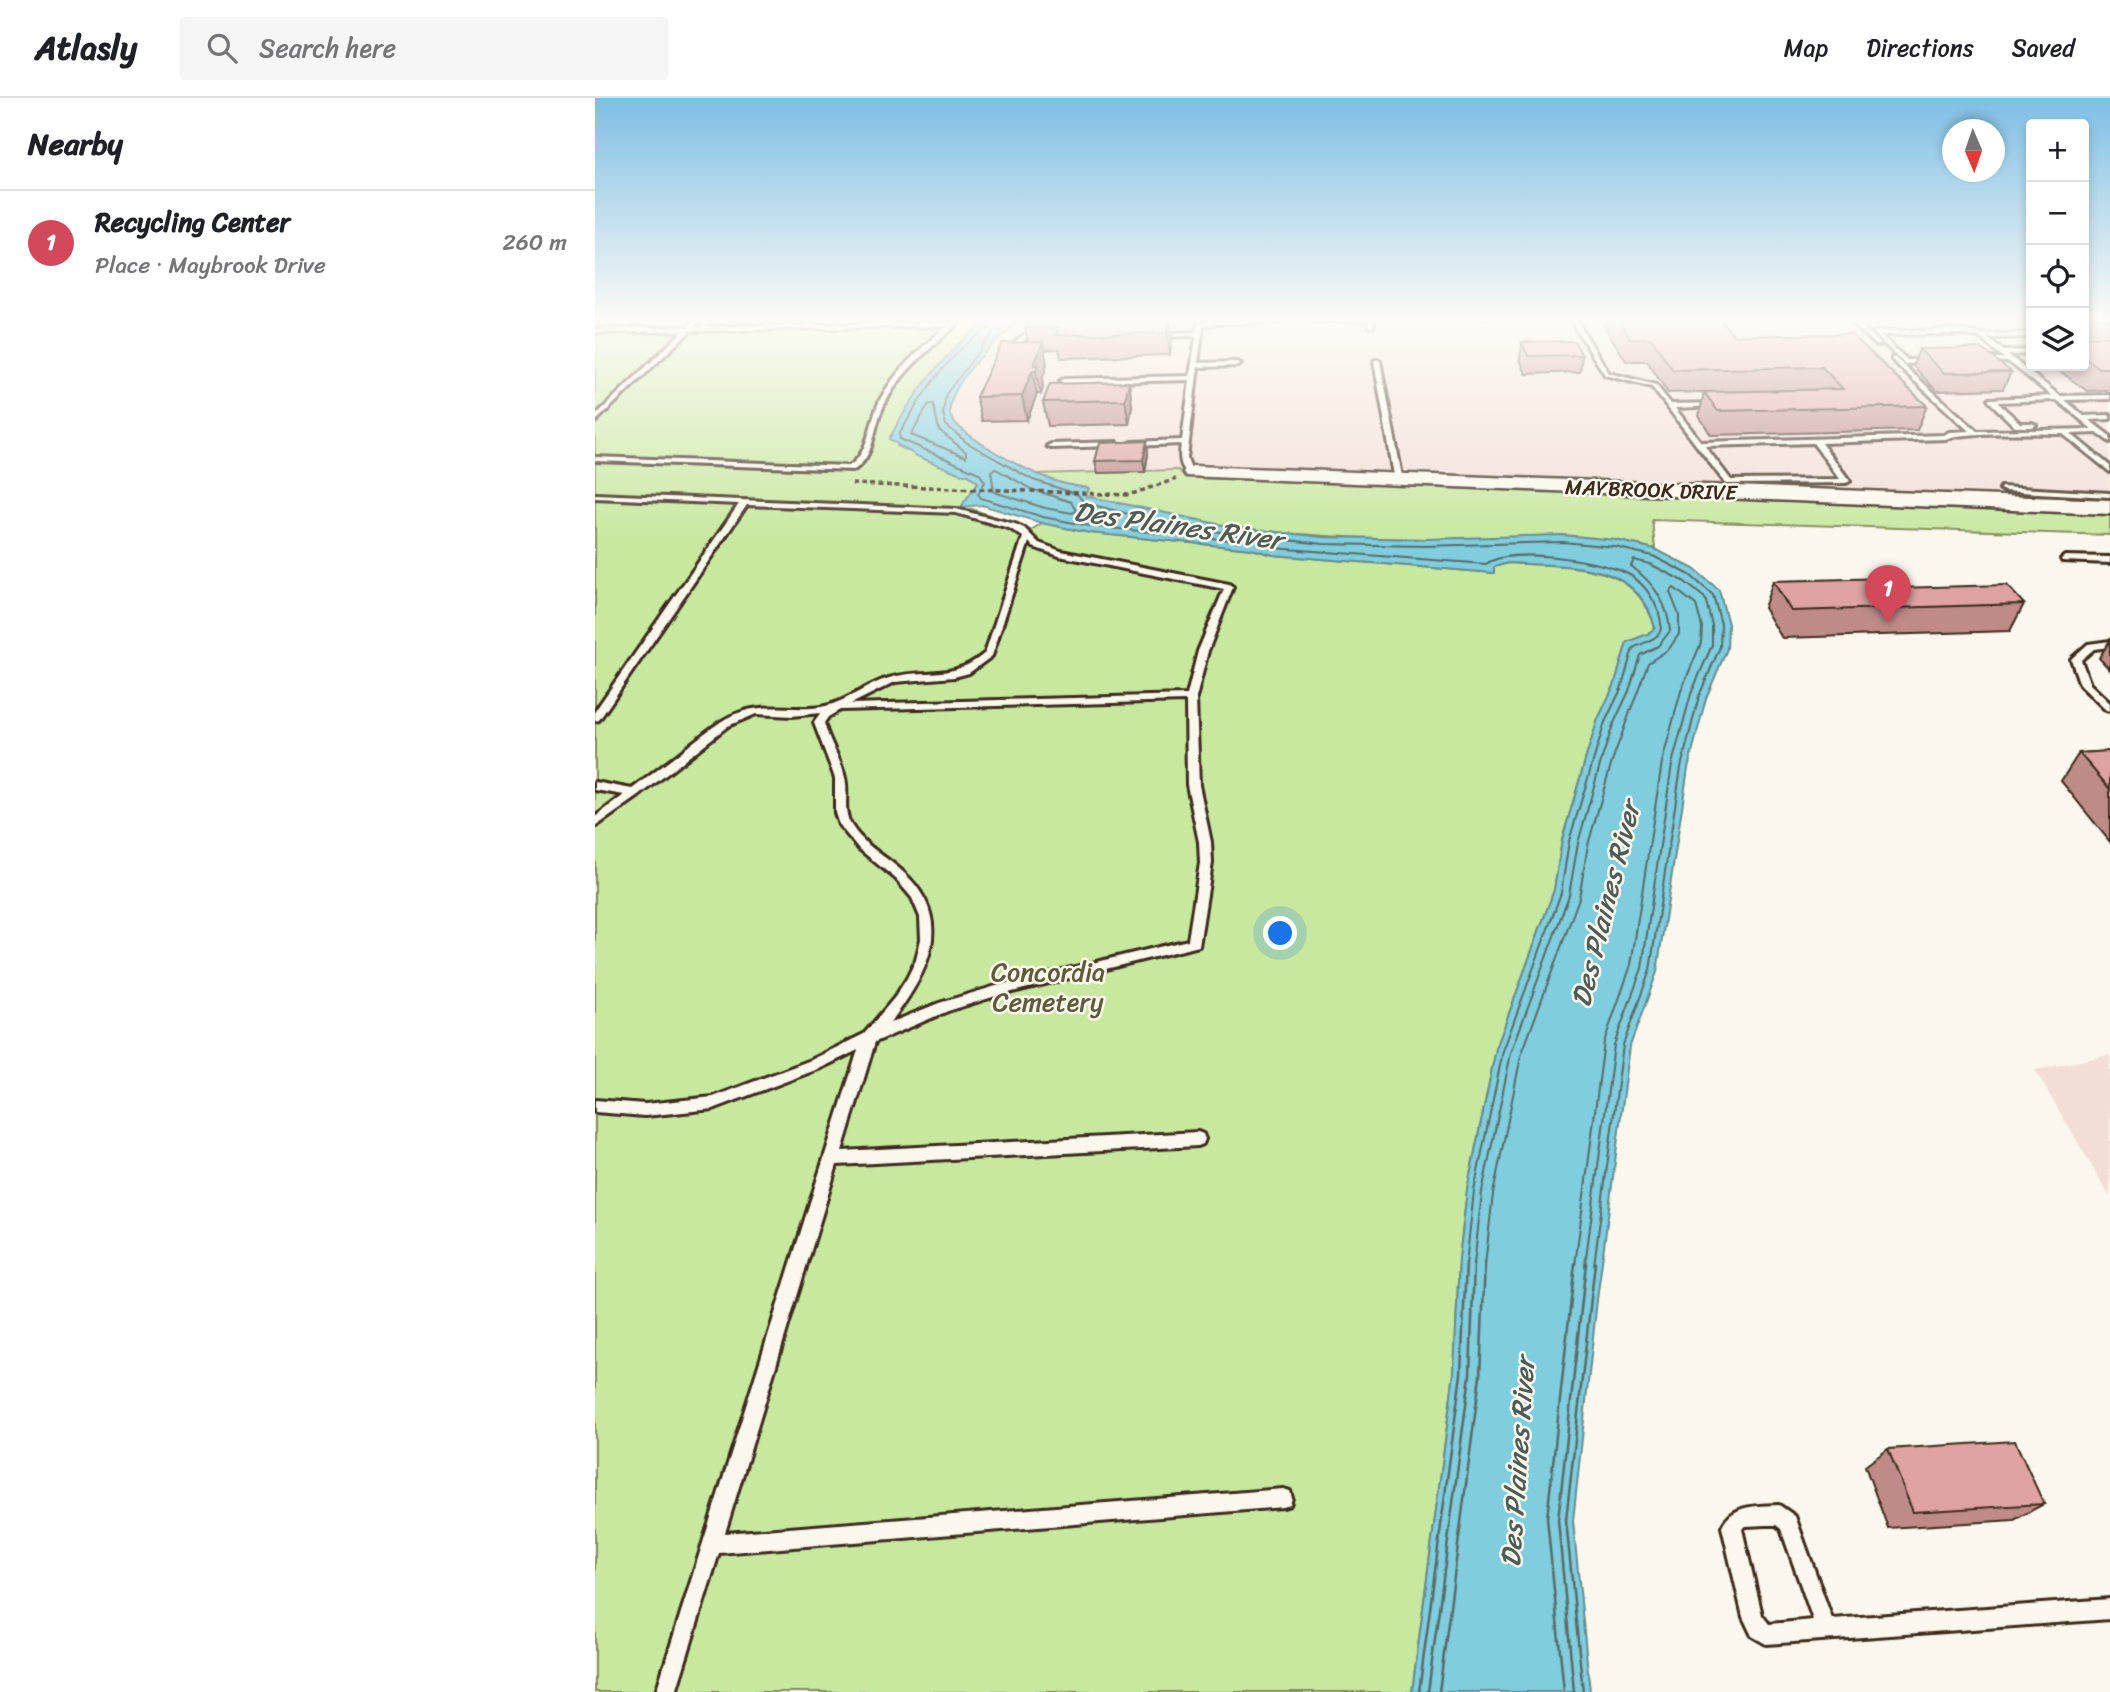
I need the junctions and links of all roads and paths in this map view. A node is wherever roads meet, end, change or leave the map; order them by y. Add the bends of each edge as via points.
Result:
1 (622, 392) edge
2 (889, 392) edge
3 (1190, 392) edge
4 (1383, 392) edge
5 (1658, 392) edge
6 (1931, 392) edge
7 (2052, 392) edge
8 (2110, 397) edge
9 (2059, 398) junction
10 (1723, 404) edge
11 (1668, 406) junction
12 (2110, 417) edge
13 (2083, 418) junction
14 (595, 419) edge
15 (2091, 424) junction
16 (2066, 432) junction
17 (1975, 433) junction
18 (2104, 433) edge
19 (1815, 440) junction
20 (2110, 440) edge
21 (1184, 442) junction
22 (1700, 444) junction
23 (1051, 446) dead end
24 (595, 459) edge
25 (2110, 470) edge
26 (1193, 472) junction
27 (1399, 481) junction
28 (974, 489) dead end
29 (2004, 489) dead end
30 (2110, 495) edge
31 (595, 496) edge
32 (745, 502) junction
33 (2110, 506) edge
34 (1027, 538) junction
35 (2065, 559) dead end
36 (2110, 560) edge
37 (2110, 644) edge
38 (1191, 698) junction
39 (838, 707) junction
40 (2110, 708) edge
41 (595, 718) edge
42 (595, 786) edge
43 (635, 793) junction
44 (595, 823) edge
45 (869, 1038) junction
46 (595, 1105) edge
47 (1198, 1139) dead end
48 (832, 1158) junction
49 (1283, 1498) dead end
50 (712, 1544) junction
51 (2110, 1609) edge
52 (1826, 1630) junction
53 (666, 1692) edge

1 - 14 lane
2 - 24 lane via 878,410 861,461 851,468
3 - 21 lane
4 - 27 lane
5 - 11 lane
6 - 17 lane
7 - 9 lane
8 - 9 lane
9 - 13 lane
9 - 15 lane via 1991,400 2018,425
10 - 11 lane
11 - 22 lane
12 - 13 lane
13 - 15 lane
15 - 18 lane
16 - 17 lane
16 - 18 lane
16 - 25 lane
17 - 19 lane
18 - 20 lane
19 - 22 lane
19 - 22 lane via 1846,481 1729,482
21 - 23 lane
21 - 26 lane via 1184,464
26 - 27 street, MAYBROOK DRIVE
26 - 28 path via 1133,494
27 - 33 street, MAYBROOK DRIVE
29 - 30 lane
31 - 32 lane
32 - 34 lane via 955,511 1012,526
32 - 41 lane
34 - 38 lane via 1059,553 1229,587 1203,650
34 - 39 lane via 989,654 982,662 956,675 889,681
35 - 36 lane
37 - 40 lane via 2091,646 2076,659 2085,685
38 - 39 lane
38 - 45 lane via 1193,785 1206,863 1194,943 996,991
39 - 43 lane via 803,712 756,709 740,715
39 - 45 lane via 819,723 841,783 838,804 844,823 901,877 926,911 923,960 900,1002
42 - 43 lane
43 - 44 lane
45 - 46 lane via 815,1065 713,1103 645,1110
45 - 48 lane
47 - 48 lane
48 - 50 lane
49 - 50 lane
50 - 53 lane
51 - 52 lane
52 - 52 lane via 1766,1634 1759,1629 1732,1527 1735,1520 1779,1515 1788,1523

